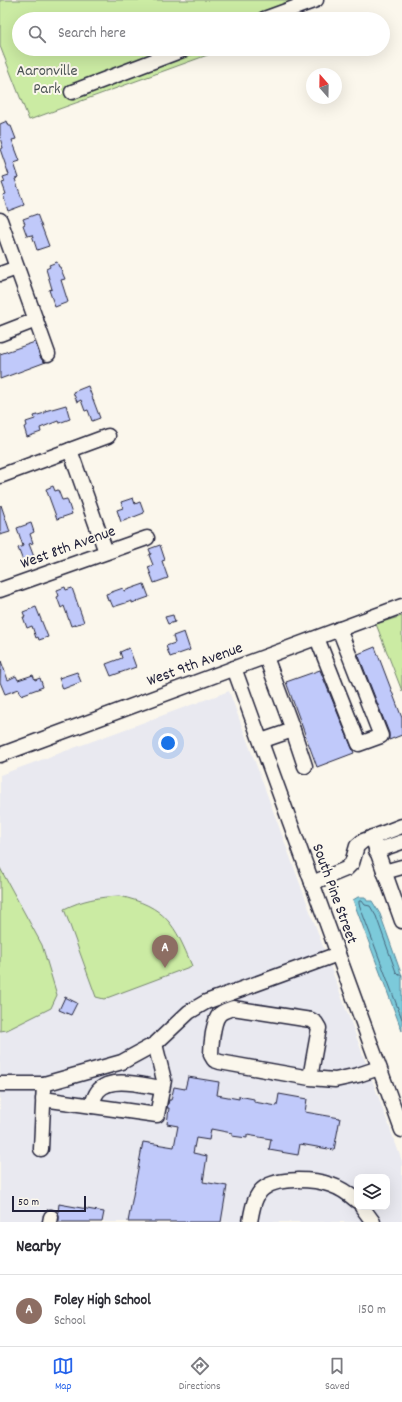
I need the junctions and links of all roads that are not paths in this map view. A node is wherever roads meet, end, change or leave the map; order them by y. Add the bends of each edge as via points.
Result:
1 (316, 0) edge
2 (283, 12) edge
3 (167, 56) edge
4 (72, 92) dead end
5 (0, 220) edge
6 (17, 268) junction
7 (0, 274) edge
8 (36, 320) junction
9 (0, 334) edge
10 (48, 354) dead end
11 (108, 436) dead end
12 (70, 450) junction
13 (0, 476) edge
14 (148, 538) dead end
15 (106, 552) junction
16 (0, 590) edge
17 (402, 606) edge
18 (339, 629) junction
19 (317, 638) junction
20 (266, 657) junction
21 (234, 668) junction
22 (292, 730) junction
23 (261, 741) junction
24 (0, 755) edge
25 (306, 766) dead end
26 (402, 826) edge
27 (372, 838) junction
28 (402, 842) edge
29 (376, 851) junction
30 (402, 867) edge
31 (384, 872) junction
32 (312, 883) junction
33 (402, 921) edge
34 (338, 954) junction
35 (155, 1044) junction
36 (379, 1068) junction
37 (310, 1078) junction
38 (0, 1084) edge
39 (44, 1084) junction
40 (162, 1088) junction
41 (43, 1099) junction
42 (92, 1106) junction
43 (402, 1130) edge
44 (40, 1149) dead end
45 (354, 1199) edge
46 (364, 1210) edge
47 (250, 1222) edge
48 (373, 1222) edge

1 - 2 street
3 - 4 street
5 - 6 street
6 - 7 street
6 - 8 street
8 - 9 street
8 - 10 street
11 - 12 street
12 - 13 street
12 - 15 street
14 - 15 street, West 8th Avenue
15 - 16 street, West 8th Avenue
17 - 18 street, West 9th Avenue
18 - 19 street, West 9th Avenue
18 - 19 street via 381,736 359,744
19 - 20 street, West 9th Avenue
20 - 21 street, West 9th Avenue
20 - 22 street
21 - 23 street, South Pine Street
21 - 24 street, West 9th Avenue
22 - 23 street
22 - 25 street
23 - 32 street, South Pine Street
26 - 27 street
27 - 29 street
27 - 32 street via 357,846 352,863 346,869
28 - 29 street
29 - 31 street
30 - 31 street
31 - 33 street
32 - 34 street, South Pine Street
34 - 35 street via 206,1002 189,1012
34 - 36 street, South Pine Street
35 - 39 street via 122,1062
35 - 40 street via 164,1080
36 - 37 street via 335,1080
36 - 43 street, South Pine Street
37 - 37 street via 214,1060 211,1051 219,1014 233,1008 311,1020 316,1023 318,1028
38 - 39 street
39 - 41 street
40 - 42 street via 121,1082 107,1084 98,1091
40 - 42 street via 157,1115
41 - 42 street
41 - 44 street
45 - 47 street via 341,1189 320,1182 276,1182 263,1188 252,1210
46 - 48 street

